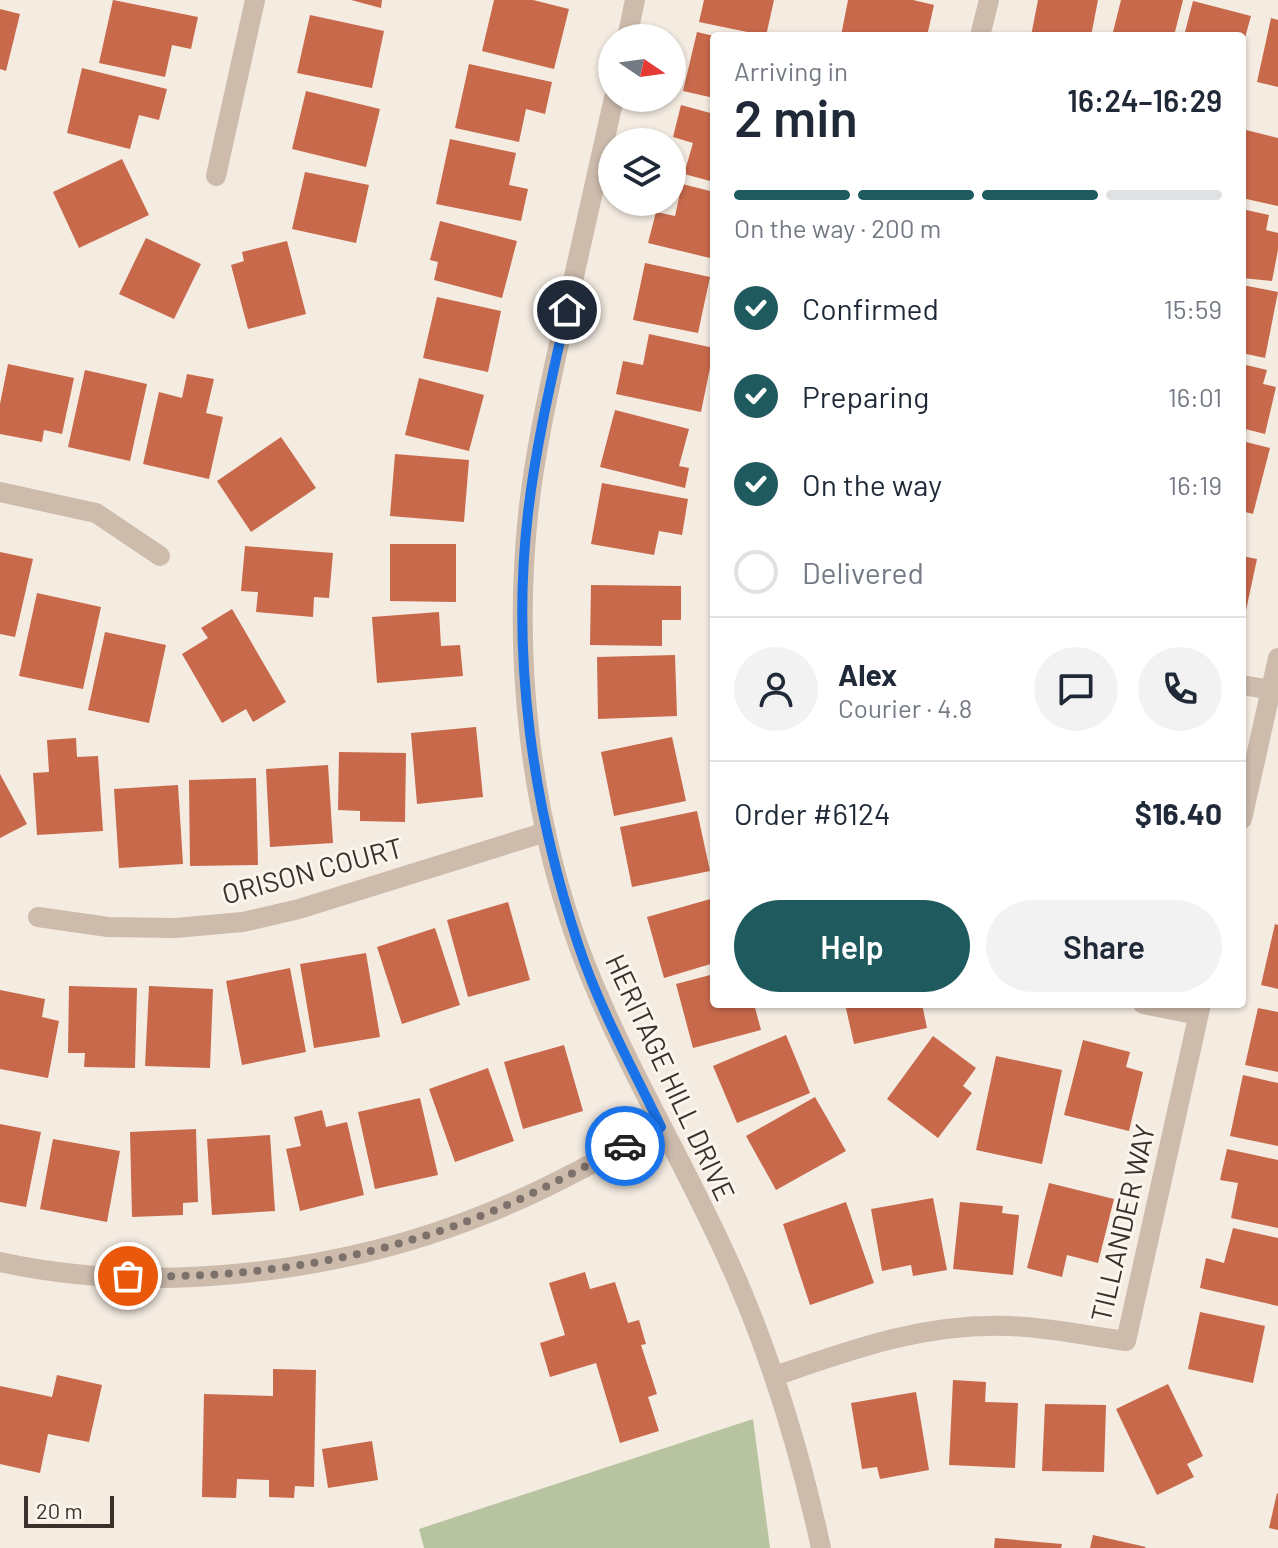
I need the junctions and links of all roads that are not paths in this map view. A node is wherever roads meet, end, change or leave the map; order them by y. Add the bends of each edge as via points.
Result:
1 (255, 0) edge
2 (635, 0) edge
3 (989, 0) edge
4 (630, 24) edge
5 (981, 32) edge
6 (611, 112) edge
7 (216, 176) dead end
8 (0, 492) edge
9 (160, 556) dead end
10 (1278, 658) edge
11 (1246, 686) edge
12 (1271, 690) junction
13 (1246, 801) edge
14 (546, 832) junction
15 (38, 917) dead end
16 (1200, 1009) edge
17 (661, 1127) junction
18 (0, 1262) edge
19 (775, 1376) junction
20 (821, 1548) edge

1 - 7 street
2 - 4 street
3 - 5 street
6 - 14 street, HERITAGE HILL DRIVE via 540,431 528,516 526,690
8 - 9 street via 96,513
10 - 12 street
11 - 12 street
12 - 13 street
14 - 15 street, ORISON COURT via 243,922 108,927
14 - 17 street, HERITAGE HILL DRIVE via 579,947
16 - 19 street, TILLANDER WAY via 1126,1341 1011,1326 953,1327 896,1336
17 - 18 street via 487,1213 344,1258 179,1277 103,1275
17 - 19 street, HERITAGE HILL DRIVE via 737,1279
19 - 20 street, HERITAGE HILL DRIVE

